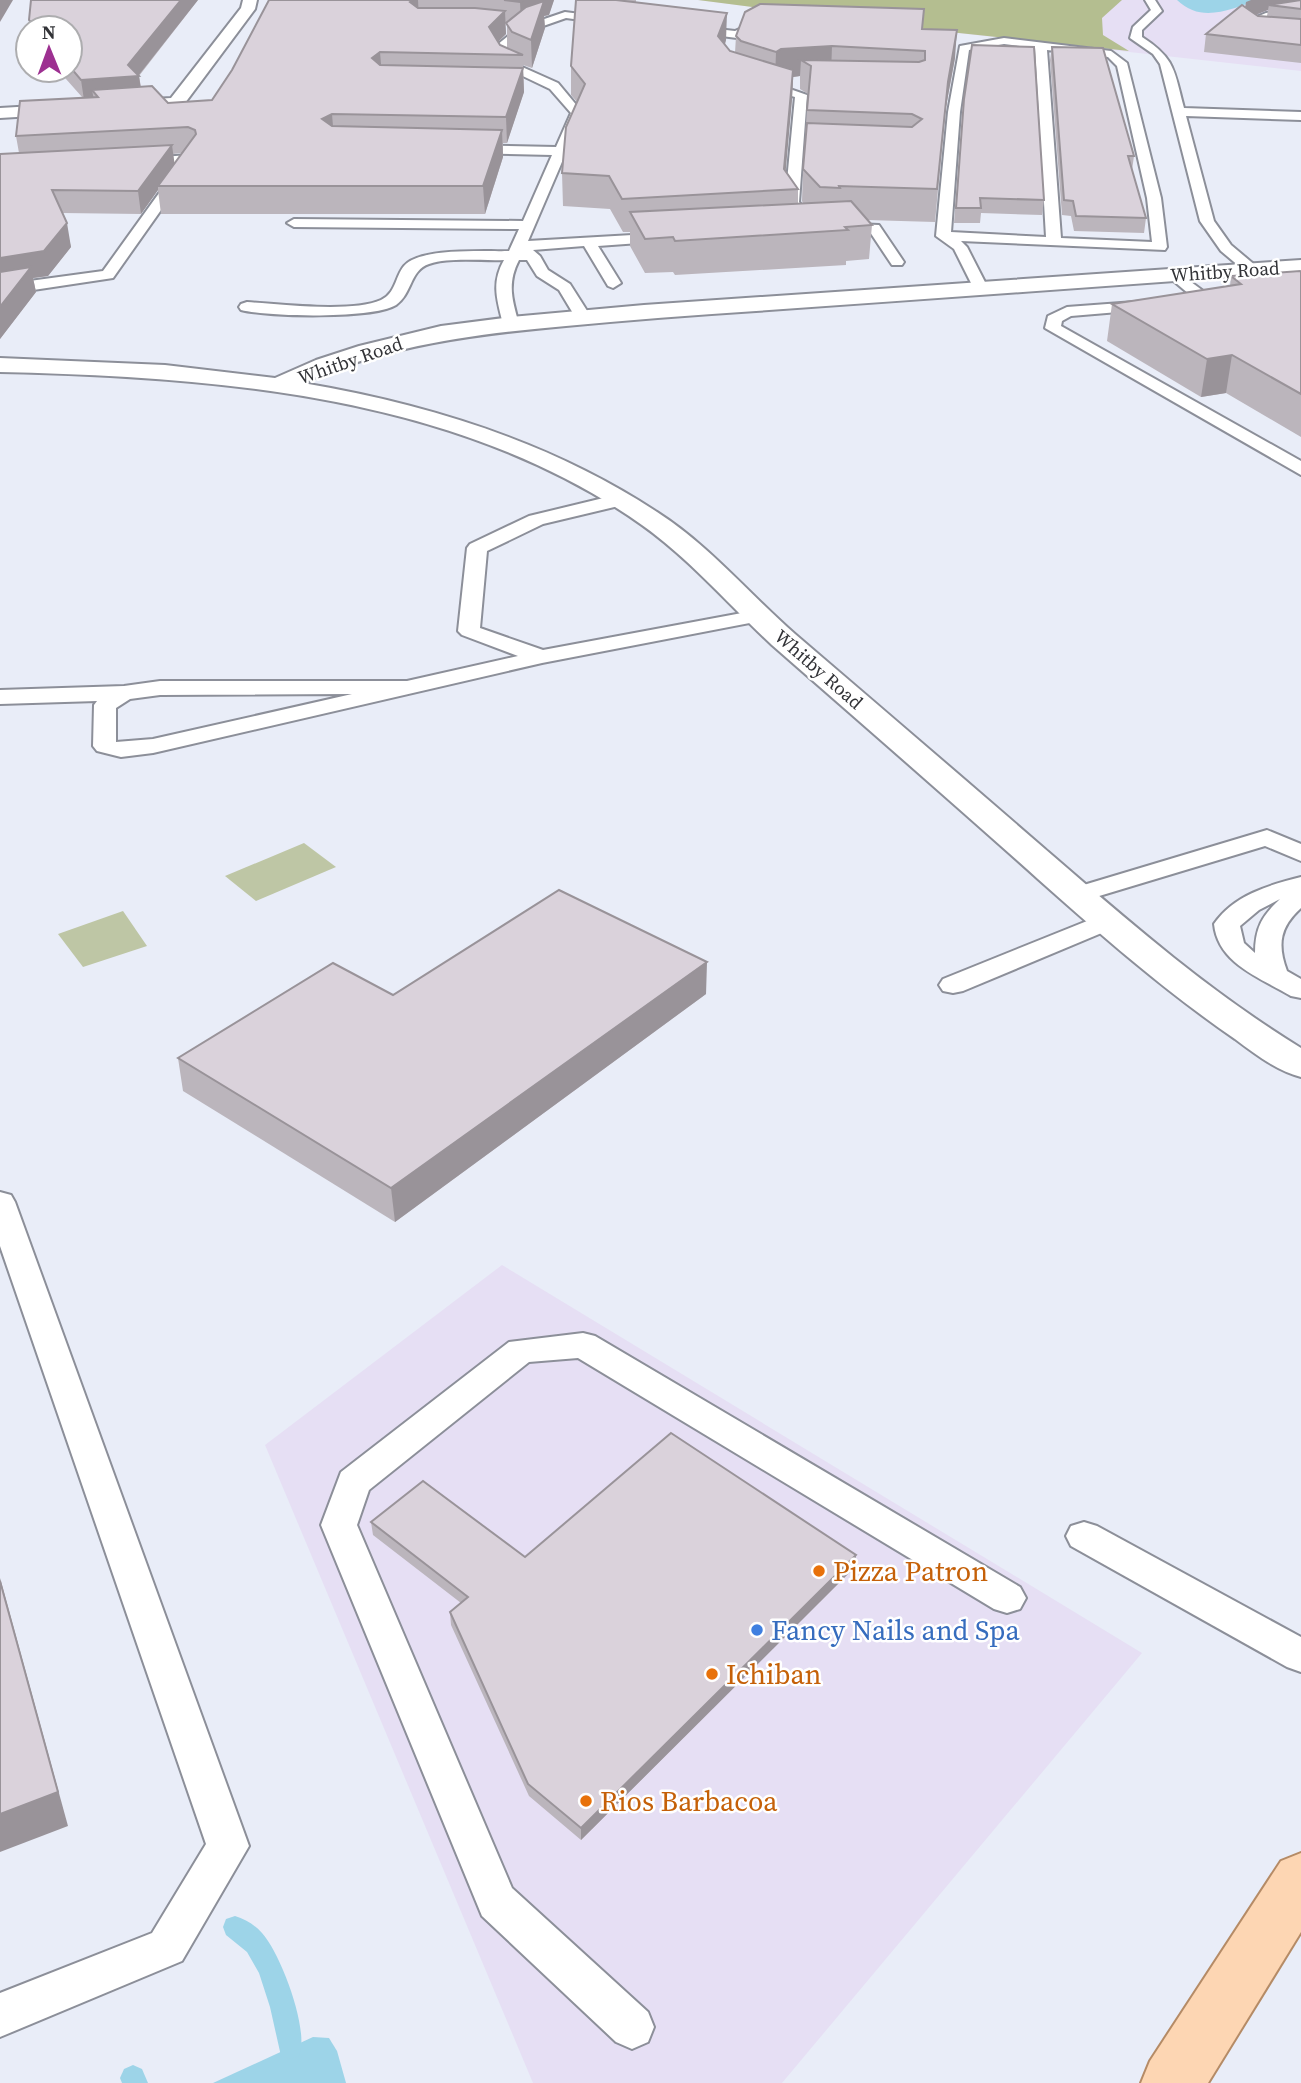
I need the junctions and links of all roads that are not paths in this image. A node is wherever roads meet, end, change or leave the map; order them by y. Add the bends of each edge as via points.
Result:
1 (250, 0) edge
2 (1150, 0) edge
3 (1301, 12) edge
4 (1266, 16) junction
5 (1301, 21) edge
6 (627, 22) edge
7 (789, 22) edge
8 (676, 27) edge
9 (499, 28) dead end
10 (522, 30) junction
11 (1301, 33) edge
12 (1041, 46) junction
13 (745, 78) edge
14 (805, 83) edge
15 (514, 85) edge
16 (766, 85) junction
17 (554, 86) junction
18 (1179, 112) junction
19 (0, 113) edge
20 (1301, 116) edge
21 (454, 149) edge
22 (561, 150) junction
23 (122, 163) edge
24 (294, 223) edge
25 (528, 225) junction
26 (822, 227) edge
27 (799, 228) edge
28 (681, 236) edge
29 (943, 236) junction
30 (1054, 241) junction
31 (589, 242) junction
32 (521, 252) junction
33 (897, 262) dead end
34 (1301, 266) edge
35 (1251, 269) junction
36 (1175, 275) junction
37 (555, 280) junction
38 (517, 282) junction
39 (613, 283) dead end
40 (980, 288) junction
41 (0, 290) edge
42 (247, 307) dead end
43 (583, 317) junction
44 (511, 324) junction
45 (0, 365) edge
46 (278, 386) junction
47 (1301, 470) edge
48 (620, 500) junction
49 (758, 616) junction
50 (542, 657) junction
51 (403, 687) junction
52 (124, 693) junction
53 (0, 697) edge
54 (1301, 854) edge
55 (1298, 886) edge
56 (1076, 895) junction
57 (1107, 922) junction
58 (1275, 975) junction
59 (953, 985) dead end
60 (1301, 989) edge
61 (1301, 1065) edge
62 (0, 1202) edge
63 (1084, 1536) dead end
64 (1007, 1598) dead end
65 (1301, 1656) edge
66 (1301, 1880) edge
67 (0, 2015) edge
68 (632, 2027) dead end
69 (1172, 2083) edge

1 - 19 street via 248,9 176,103
2 - 18 lane via 1157,11 1137,29 1136,38 1166,63
3 - 4 lane
4 - 5 lane
4 - 11 lane via 1247,23
6 - 10 lane via 560,12
7 - 8 lane via 764,21 735,40
9 - 10 lane
10 - 17 lane via 498,49 506,64
12 - 29 lane via 1004,41 964,48
12 - 30 lane
12 - 30 lane via 1111,54 1123,65 1154,198 1160,247
13 - 16 lane
14 - 16 lane
15 - 17 lane
16 - 27 lane via 801,95 803,147 792,202 813,228
17 - 22 lane via 577,113
18 - 20 lane
18 - 35 lane via 1207,221 1226,248
21 - 22 lane
22 - 25 lane
23 - 41 lane via 190,159 108,275
24 - 25 lane
25 - 32 lane
26 - 33 lane via 874,228
28 - 31 lane
29 - 30 lane
29 - 40 lane via 960,247
31 - 32 lane
31 - 39 lane
32 - 37 lane
32 - 38 lane
32 - 42 lane via 428,260 411,267 399,293 387,304 345,310
34 - 35 street, Whitby Road
35 - 36 street, Whitby Road
36 - 40 street, Whitby Road
36 - 47 lane via 1214,302 1068,312 1054,319 1053,328
37 - 38 lane
37 - 43 lane via 565,287
38 - 44 lane via 502,290
40 - 43 street, Whitby Road
43 - 44 street, Whitby Road
44 - 46 street, Whitby Road via 441,333 366,351
45 - 46 street, Whitby Road via 127,368
46 - 48 street, Whitby Road via 494,438
48 - 49 street, Whitby Road via 694,554
48 - 50 lane via 536,520 477,548 470,631
49 - 50 lane
49 - 56 street, Whitby Road
50 - 51 lane
51 - 52 lane via 160,688
51 - 52 lane via 121,750 105,746 105,705
52 - 53 lane
54 - 56 lane via 1267,837
55 - 58 lane via 1296,899 1268,932 1268,954
55 - 58 lane via 1275,890 1227,924 1232,949
56 - 57 street, Whitby Road
57 - 59 lane
57 - 61 street, Whitby Road via 1248,1034
58 - 60 lane
62 - 67 lane via 228,1846 167,1947
63 - 65 lane
64 - 68 lane via 583,1345 521,1351 354,1482 339,1525 497,1902
66 - 69 main road

